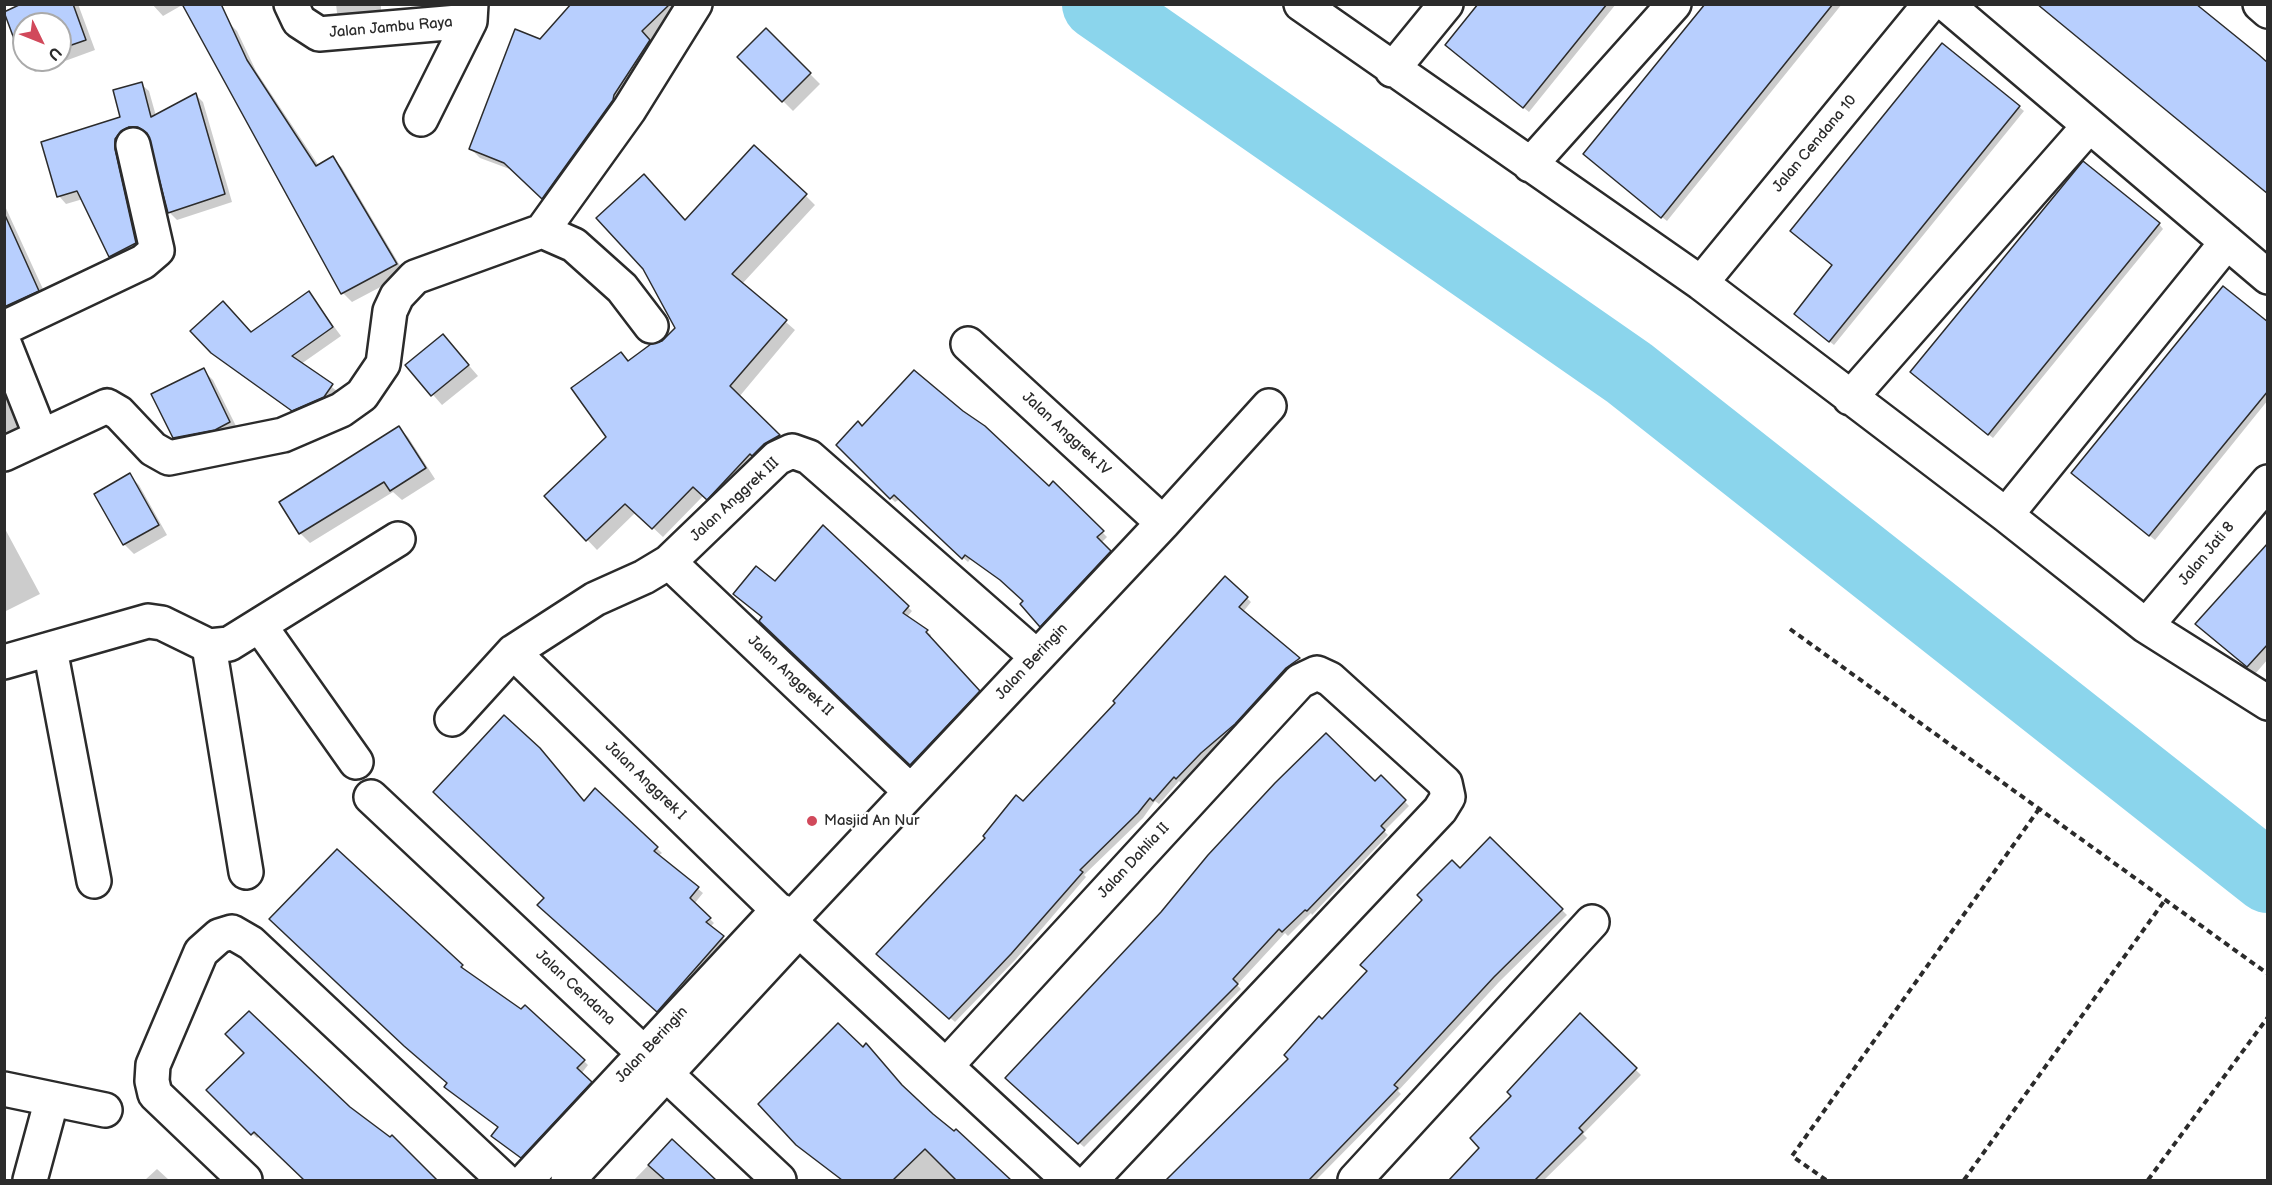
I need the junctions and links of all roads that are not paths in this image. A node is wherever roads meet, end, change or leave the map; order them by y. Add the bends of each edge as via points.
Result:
1 (291, 4) edge
2 (695, 4) edge
3 (1300, 4) edge
4 (1446, 4) edge
5 (1674, 4) edge
6 (1930, 4) edge
7 (1946, 4) edge
8 (2260, 4) edge
9 (2268, 11) edge
10 (470, 13) edge
11 (1392, 70) junction
12 (421, 119) dead end
13 (2089, 126) junction
14 (133, 145) dead end
15 (1530, 165) junction
16 (542, 231) junction
17 (2227, 242) junction
18 (2268, 277) edge
19 (1701, 283) junction
20 (651, 326) dead end
21 (4, 328) edge
22 (4, 343) edge
23 (968, 344) dead end
24 (1850, 398) junction
25 (1269, 406) dead end
26 (41, 436) junction
27 (4, 454) edge
28 (2268, 482) edge
29 (2006, 515) junction
30 (1163, 524) junction
31 (398, 539) dead end
32 (669, 562) junction
33 (260, 626) junction
34 (2146, 626) junction
35 (209, 646) junction
36 (50, 649) junction
37 (513, 652) junction
38 (1037, 657) junction
39 (4, 662) edge
40 (2268, 703) edge
41 (452, 719) dead end
42 (356, 762) dead end
43 (910, 791) junction
44 (371, 797) dead end
45 (246, 872) dead end
46 (94, 881) dead end
47 (790, 919) junction
48 (1592, 922) dead end
49 (656, 1064) junction
50 (946, 1066) junction
51 (4, 1089) edge
52 (52, 1099) junction
53 (105, 1110) dead end
54 (30, 1180) edge
55 (246, 1180) edge
56 (504, 1180) edge
57 (526, 1180) edge
58 (568, 1180) edge
59 (778, 1180) edge
60 (1069, 1180) edge
61 (1091, 1180) edge
62 (1355, 1180) edge

1 - 10 street, Jalan Jambu Raya via 299,21 319,34
2 - 16 street via 629,110
3 - 11 street
4 - 11 street
5 - 15 street
6 - 19 street, Jalan Cendana 10
7 - 13 street
8 - 9 street
10 - 12 street
11 - 15 street
13 - 17 street
13 - 24 street
14 - 21 street via 157,250 143,262
15 - 19 street
16 - 20 street via 574,245 622,288
16 - 26 street via 415,277 397,296 390,311 383,364 362,395 341,410 283,435 169,458 153,449 119,413 107,406
17 - 18 street
17 - 29 street
19 - 24 street
22 - 26 street
23 - 30 street, Jalan Anggrek IV
24 - 29 street
25 - 30 street, Jalan Beringin
26 - 27 street
28 - 34 street, Jalan Jati 8
29 - 34 street
30 - 38 street, Jalan Beringin
31 - 33 street
32 - 37 street, Jalan Anggrek III via 595,599
32 - 38 street, Jalan Anggrek III via 777,459 792,451 809,457
32 - 43 street, Jalan Anggrek II
33 - 35 street via 229,644
33 - 42 street
34 - 40 street
35 - 36 street via 162,623 148,621
35 - 45 street
36 - 39 street
36 - 46 street
37 - 41 street, Jalan Anggrek III
37 - 47 street, Jalan Anggrek I
38 - 43 street, Jalan Beringin
43 - 47 street, Jalan Beringin
44 - 49 street, Jalan Cendana
47 - 49 street, Jalan Beringin
47 - 50 street, Jalan Anggrek I
48 - 62 street
49 - 57 street, Jalan Beringin
49 - 58 street, Jalan Beringin
49 - 59 street, Jalan Cendana
50 - 60 street, Jalan Anggrek I
50 - 61 street, Jalan Dahlia II via 1300,681 1317,673 1330,679 1445,783 1448,797 1440,810
51 - 52 street
52 - 53 street
52 - 54 street
55 - 56 street via 155,1094 152,1082 153,1065 201,952 224,933 232,932 251,943

